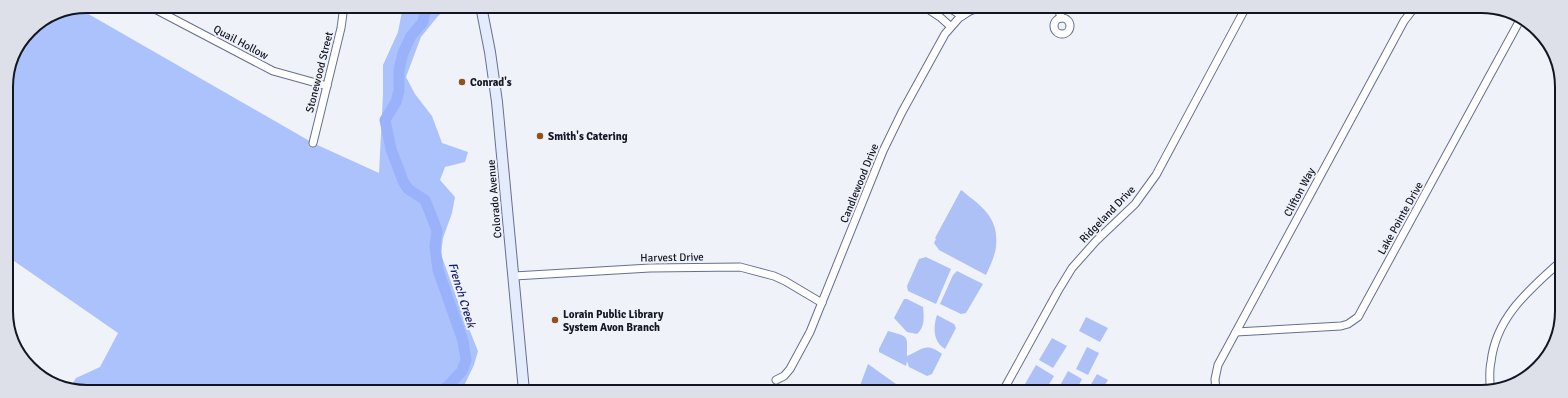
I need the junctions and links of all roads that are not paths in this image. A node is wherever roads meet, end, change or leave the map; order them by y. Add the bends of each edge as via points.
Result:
1 (165, 13) edge
2 (343, 13) edge
3 (482, 13) edge
4 (935, 13) edge
5 (957, 13) edge
6 (968, 13) edge
7 (1059, 13) edge
8 (1243, 13) edge
9 (1410, 13) edge
10 (962, 16) junction
11 (1060, 18) dead end
12 (1518, 23) edge
13 (950, 26) junction
14 (327, 86) junction
15 (313, 143) dead end
16 (1555, 267) edge
17 (514, 276) junction
18 (822, 303) junction
19 (1236, 332) junction
20 (776, 380) dead end
21 (1490, 384) edge
22 (523, 385) edge
23 (1005, 385) edge
24 (1215, 385) edge

1 - 14 street, Quail Hollow via 273,71
2 - 14 street, Stonewood Street
3 - 17 main road, Colorado Avenue via 497,102
4 - 13 street
5 - 10 street
6 - 10 street, Candlewood Drive
7 - 11 street
8 - 23 street, Ridgeland Drive via 1156,175 1135,204 1072,268
9 - 19 street, Clifton Way
10 - 13 street, Candlewood Drive
12 - 19 street, Lake Pointe Drive via 1358,317 1341,326
13 - 18 street, Candlewood Drive via 883,151
14 - 15 street, Stonewood Street
16 - 21 street via 1528,291 1506,318 1490,361
17 - 18 street, Harvest Drive via 650,268 740,267 774,276
17 - 22 main road, Colorado Avenue
18 - 20 street, Candlewood Drive via 794,363 784,376
19 - 24 street, Clifton Way via 1218,365

